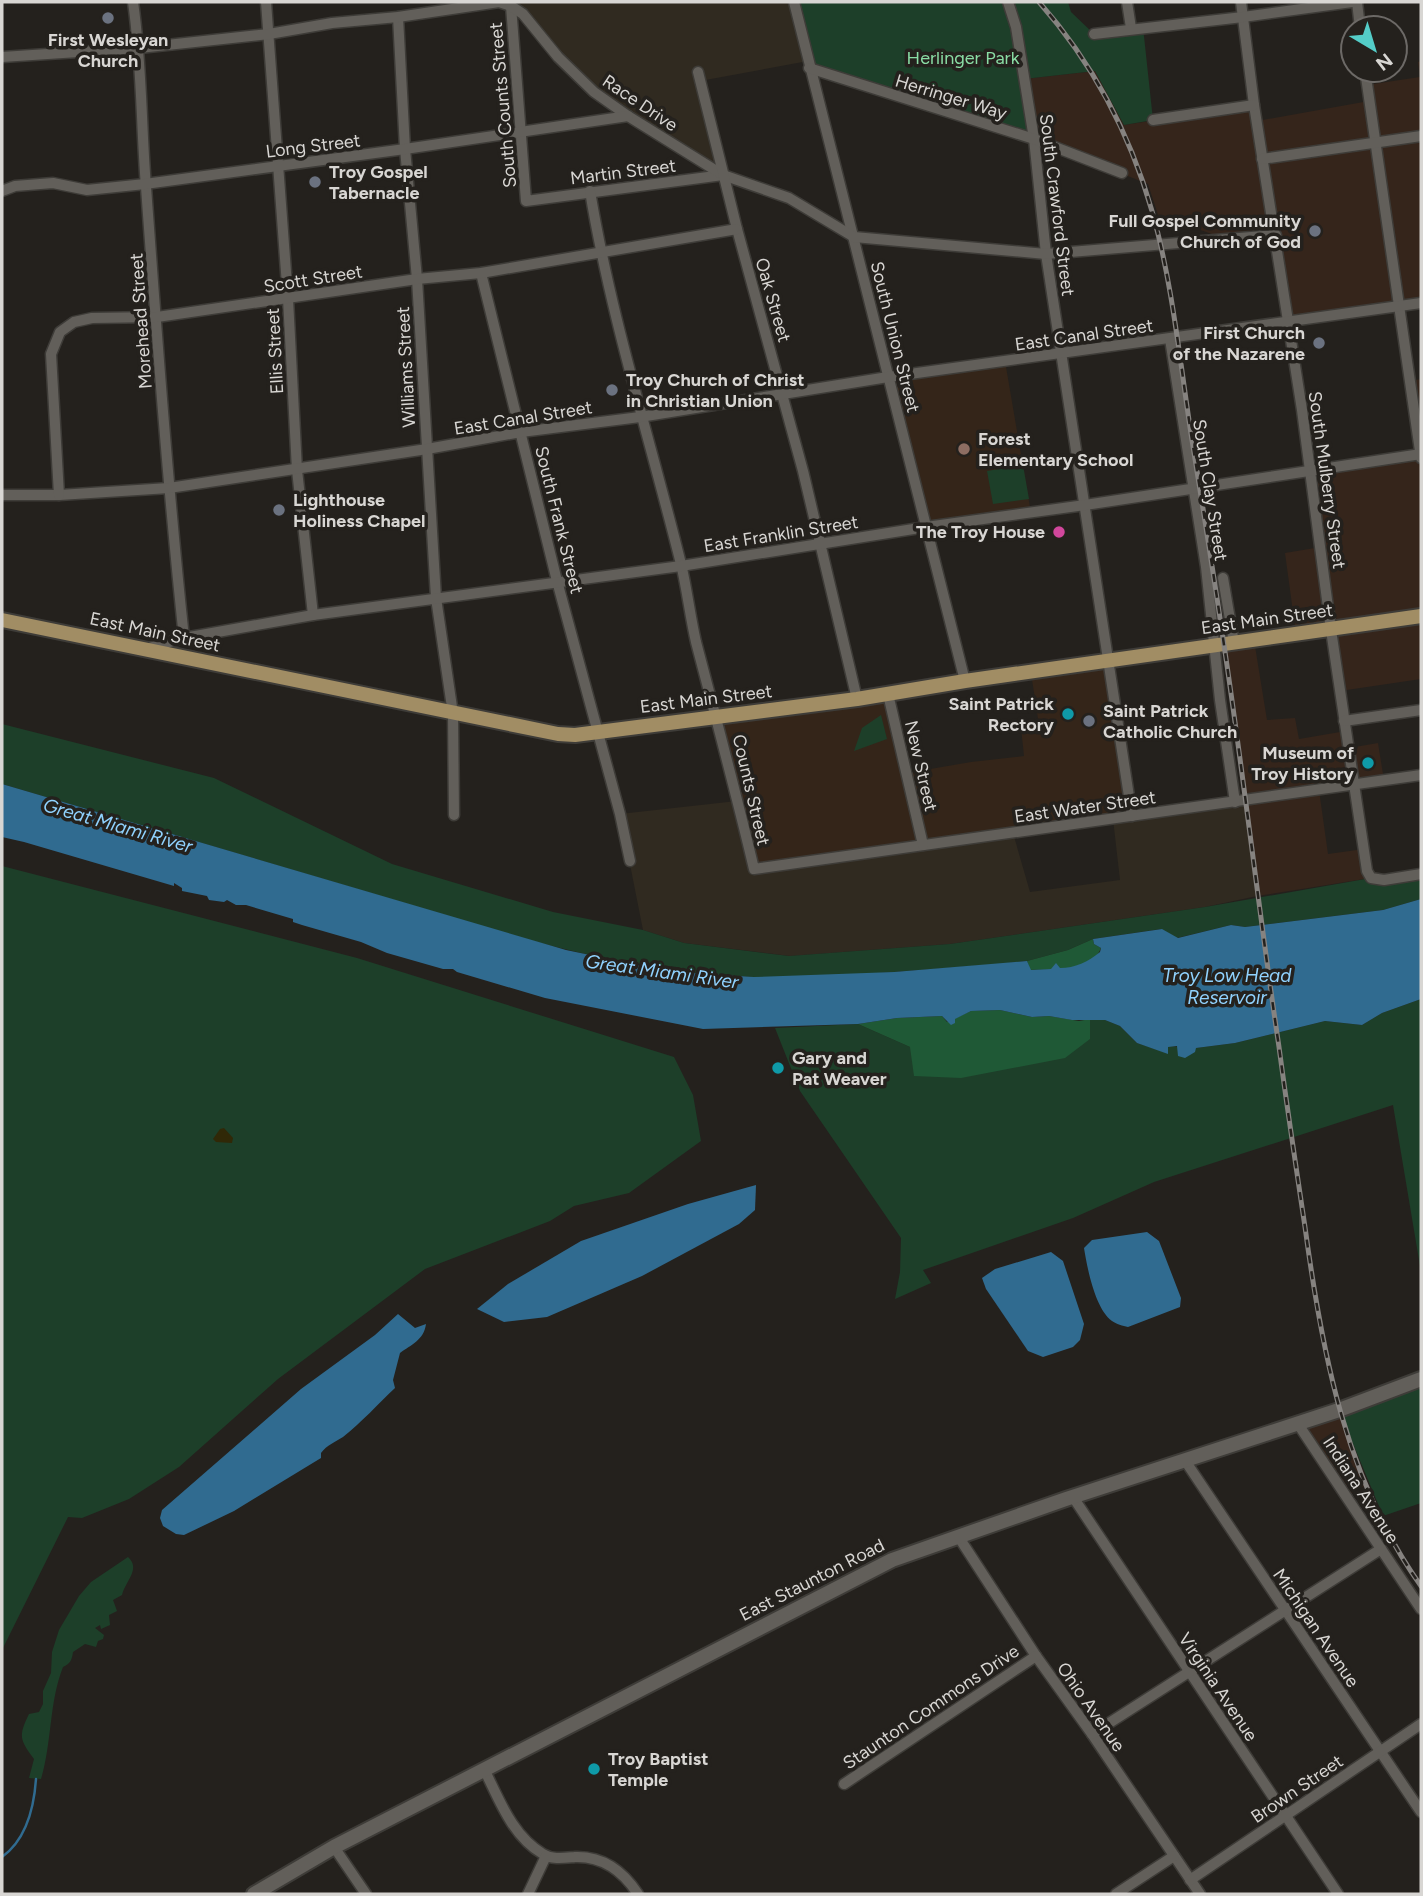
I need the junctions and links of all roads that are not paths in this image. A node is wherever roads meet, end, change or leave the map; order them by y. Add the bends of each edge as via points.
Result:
1 (133, 2) edge
2 (266, 2) edge
3 (793, 2) edge
4 (1008, 2) edge
5 (1127, 2) edge
6 (1241, 2) edge
7 (1354, 2) edge
8 (511, 6) junction
9 (398, 17) junction
10 (1243, 17) junction
11 (1131, 28) junction
12 (269, 34) junction
13 (1094, 34) dead end
14 (139, 48) junction
15 (2, 57) edge
16 (809, 68) junction
17 (698, 72) dead end
18 (1367, 84) edge
19 (1254, 105) junction
20 (628, 116) junction
21 (1153, 120) dead end
22 (521, 131) junction
23 (1421, 136) edge
24 (1034, 139) junction
25 (1374, 143) junction
26 (405, 149) junction
27 (1262, 159) junction
28 (278, 166) junction
29 (1122, 173) dead end
30 (723, 175) junction
31 (145, 184) junction
32 (2, 191) edge
33 (590, 191) junction
34 (526, 201) joint
35 (737, 229) junction
36 (1276, 235) junction
37 (854, 237) junction
38 (600, 252) junction
39 (1046, 254) junction
40 (481, 273) junction
41 (417, 279) junction
42 (288, 299) junction
43 (1421, 303) edge
44 (1400, 306) junction
45 (156, 317) junction
46 (1289, 320) junction
47 (1170, 339) junction
48 (1061, 354) junction
49 (888, 377) junction
50 (783, 393) junction
51 (640, 417) junction
52 (521, 432) junction
53 (427, 449) junction
54 (1421, 455) edge
55 (297, 470) junction
56 (1311, 471) junction
57 (1194, 487) junction
58 (169, 488) junction
59 (2, 495) edge
60 (59, 495) junction
61 (1085, 505) junction
62 (926, 527) junction
63 (821, 544) junction
64 (681, 566) junction
65 (1223, 578) dead end
66 (557, 581) junction
67 (436, 598) junction
68 (313, 615) junction
69 (1421, 617) edge
70 (2, 620) edge
71 (1331, 630) junction
72 (184, 638) junction
73 (1234, 643) junction
74 (1216, 646) junction
75 (147, 649) junction
76 (1110, 662) junction
77 (965, 681) junction
78 (888, 694) junction
79 (857, 699) junction
80 (1421, 710) edge
81 (453, 714) junction
82 (718, 717) junction
83 (1344, 721) junction
84 (597, 733) junction
85 (1421, 775) edge
86 (1355, 784) junction
87 (1235, 803) junction
88 (454, 815) dead end
89 (1132, 816) junction
90 (923, 845) junction
91 (630, 861) dead end
92 (754, 869) joint
93 (1421, 874) edge
94 (1421, 1379) edge
95 (1298, 1423) junction
96 (1186, 1462) junction
97 (1073, 1497) junction
98 (958, 1536) junction
99 (1381, 1549) junction
100 (1421, 1609) edge
101 (1285, 1611) junction
102 (1036, 1656) junction
103 (1189, 1672) junction
104 (1421, 1724) edge
105 (1092, 1734) junction
106 (1380, 1751) junction
107 (484, 1769) junction
108 (844, 1784) dead end
109 (1421, 1812) edge
110 (1285, 1815) junction
111 (334, 1847) junction
112 (546, 1856) junction
113 (1174, 1856) junction
114 (1190, 1880) junction
115 (254, 1894) edge
116 (366, 1894) edge
117 (527, 1894) edge
118 (638, 1894) edge
119 (1116, 1894) edge
120 (1200, 1894) edge
121 (1338, 1894) edge

1 - 14 street, Morehead Street
2 - 12 street, Ellis Street
3 - 16 street, South Union Street
4 - 24 street, South Crawford Street
5 - 11 street
6 - 10 street, South Mulberry Street
7 - 10 street
8 - 9 street via 499,2
8 - 20 street, Race Drive via 594,92
8 - 22 street, South Counts Street
9 - 12 street
9 - 26 street, Williams Street
10 - 11 street
10 - 19 street, South Mulberry Street
11 - 13 street
12 - 14 street
12 - 28 street, Ellis Street
14 - 15 street
14 - 31 street, Morehead Street
16 - 24 street, Herringer Way
16 - 37 street, South Union Street
17 - 30 street, Oak Street
18 - 25 street
19 - 21 street
19 - 27 street, South Mulberry Street
20 - 22 street, Long Street
20 - 30 street, Race Drive
22 - 26 street, Long Street
22 - 34 street, South Counts Street
23 - 25 street
24 - 29 street, Herringer Way
24 - 39 street, South Crawford Street
25 - 27 street
25 - 44 street
26 - 28 street, Long Street
26 - 41 street, Williams Street
27 - 36 street, South Mulberry Street
28 - 31 street, Long Street
28 - 42 street, Ellis Street
30 - 33 street, Martin Street
30 - 35 street, Oak Street
30 - 37 street, Race Drive via 789,198
31 - 32 street, Long Street via 87,190 52,183
31 - 45 street, Morehead Street
33 - 34 street, Martin Street
33 - 38 street
35 - 38 street, Scott Street
35 - 50 street, Oak Street
36 - 39 street, Race Drive
36 - 46 street, South Mulberry Street
37 - 39 street, Race Drive
37 - 49 street, South Union Street
38 - 40 street, Scott Street
38 - 51 street
39 - 48 street, South Crawford Street
40 - 41 street, Scott Street
40 - 52 street, South Frank Street
41 - 42 street, Scott Street
41 - 53 street, Williams Street
42 - 45 street, Scott Street
42 - 55 street, Ellis Street
43 - 44 street, East Canal Street
44 - 46 street, East Canal Street
44 - 54 street
45 - 58 street, Morehead Street
45 - 60 street, Scott Street via 92,318 74,322 60,332 51,354
46 - 47 street, East Canal Street
46 - 56 street, South Mulberry Street
47 - 48 street, East Canal Street
47 - 57 street, South Clay Street
48 - 49 street, East Canal Street
48 - 61 street, South Crawford Street
49 - 50 street, East Canal Street
49 - 62 street, South Union Street
50 - 51 street, East Canal Street
50 - 63 street, Oak Street
51 - 52 street, East Canal Street
51 - 64 street
52 - 53 street, East Canal Street
52 - 66 street, South Frank Street
53 - 55 street, East Canal Street
53 - 67 street, Williams Street
54 - 56 street, East Franklin Street
55 - 58 street, East Canal Street
55 - 68 street, Ellis Street
56 - 57 street, East Franklin Street
56 - 71 street, South Mulberry Street
57 - 61 street, East Franklin Street
57 - 74 street, South Clay Street
58 - 60 street, East Canal Street
58 - 72 street, Morehead Street
59 - 60 street, East Canal Street
61 - 62 street, East Franklin Street
61 - 76 street, South Crawford Street
62 - 63 street, East Franklin Street
62 - 77 street, South Union Street
63 - 64 street, East Franklin Street
63 - 79 street, Oak Street
64 - 66 street, East Franklin Street
64 - 82 street
65 - 73 street, South Clay Street
66 - 67 street, East Franklin Street
66 - 84 street, South Frank Street
67 - 68 street, East Franklin Street
67 - 81 street, Williams Street
68 - 72 street, East Franklin Street
69 - 71 main road, East Main Street
70 - 75 main road, East Main Street
71 - 73 main road, East Main Street
71 - 83 street, South Mulberry Street
72 - 75 street, East Franklin Street
73 - 74 main road, East Main Street
74 - 76 main road, East Main Street
74 - 87 street, South Clay Street
75 - 81 main road, East Main Street
76 - 77 main road, East Main Street
76 - 89 street, South Crawford Street
77 - 78 main road, East Main Street
78 - 79 main road, East Main Street
78 - 90 street, New Street
79 - 82 main road, East Main Street
80 - 83 street
81 - 84 main road, East Main Street via 558,734
81 - 88 street, Williams Street
82 - 84 main road, East Main Street
82 - 92 street, Counts Street
83 - 86 street, South Mulberry Street
84 - 91 street, South Frank Street
85 - 86 street, East Water Street
86 - 87 street, East Water Street
86 - 93 street, South Mulberry Street via 1371,878
87 - 89 street, East Water Street
89 - 90 street, East Water Street
90 - 92 street, East Water Street
94 - 95 main road, East Staunton Road
95 - 96 main road, East Staunton Road
95 - 99 street, Indiana Avenue
96 - 97 main road, East Staunton Road
96 - 101 street, Michigan Avenue
97 - 98 main road, East Staunton Road
97 - 103 street, Virginia Avenue
98 - 102 street, Ohio Avenue
98 - 107 main road, East Staunton Road via 891,1560
99 - 100 street, Indiana Avenue
99 - 101 street
101 - 103 street
101 - 106 street, Michigan Avenue
102 - 105 street, Ohio Avenue
102 - 108 street, Staunton Commons Drive
103 - 105 street
103 - 110 street, Virginia Avenue
104 - 106 street, Brown Street
105 - 113 street, Ohio Avenue
106 - 109 street, Michigan Avenue
106 - 110 street, Brown Street
107 - 111 main road, East Staunton Road
107 - 112 street via 520,1835
110 - 114 street, Brown Street
110 - 121 street, Virginia Avenue
111 - 115 main road, East Staunton Road
111 - 116 street
112 - 117 street
112 - 118 street via 604,1861
113 - 114 street, Ohio Avenue
113 - 119 street
114 - 120 street, Ohio Avenue

